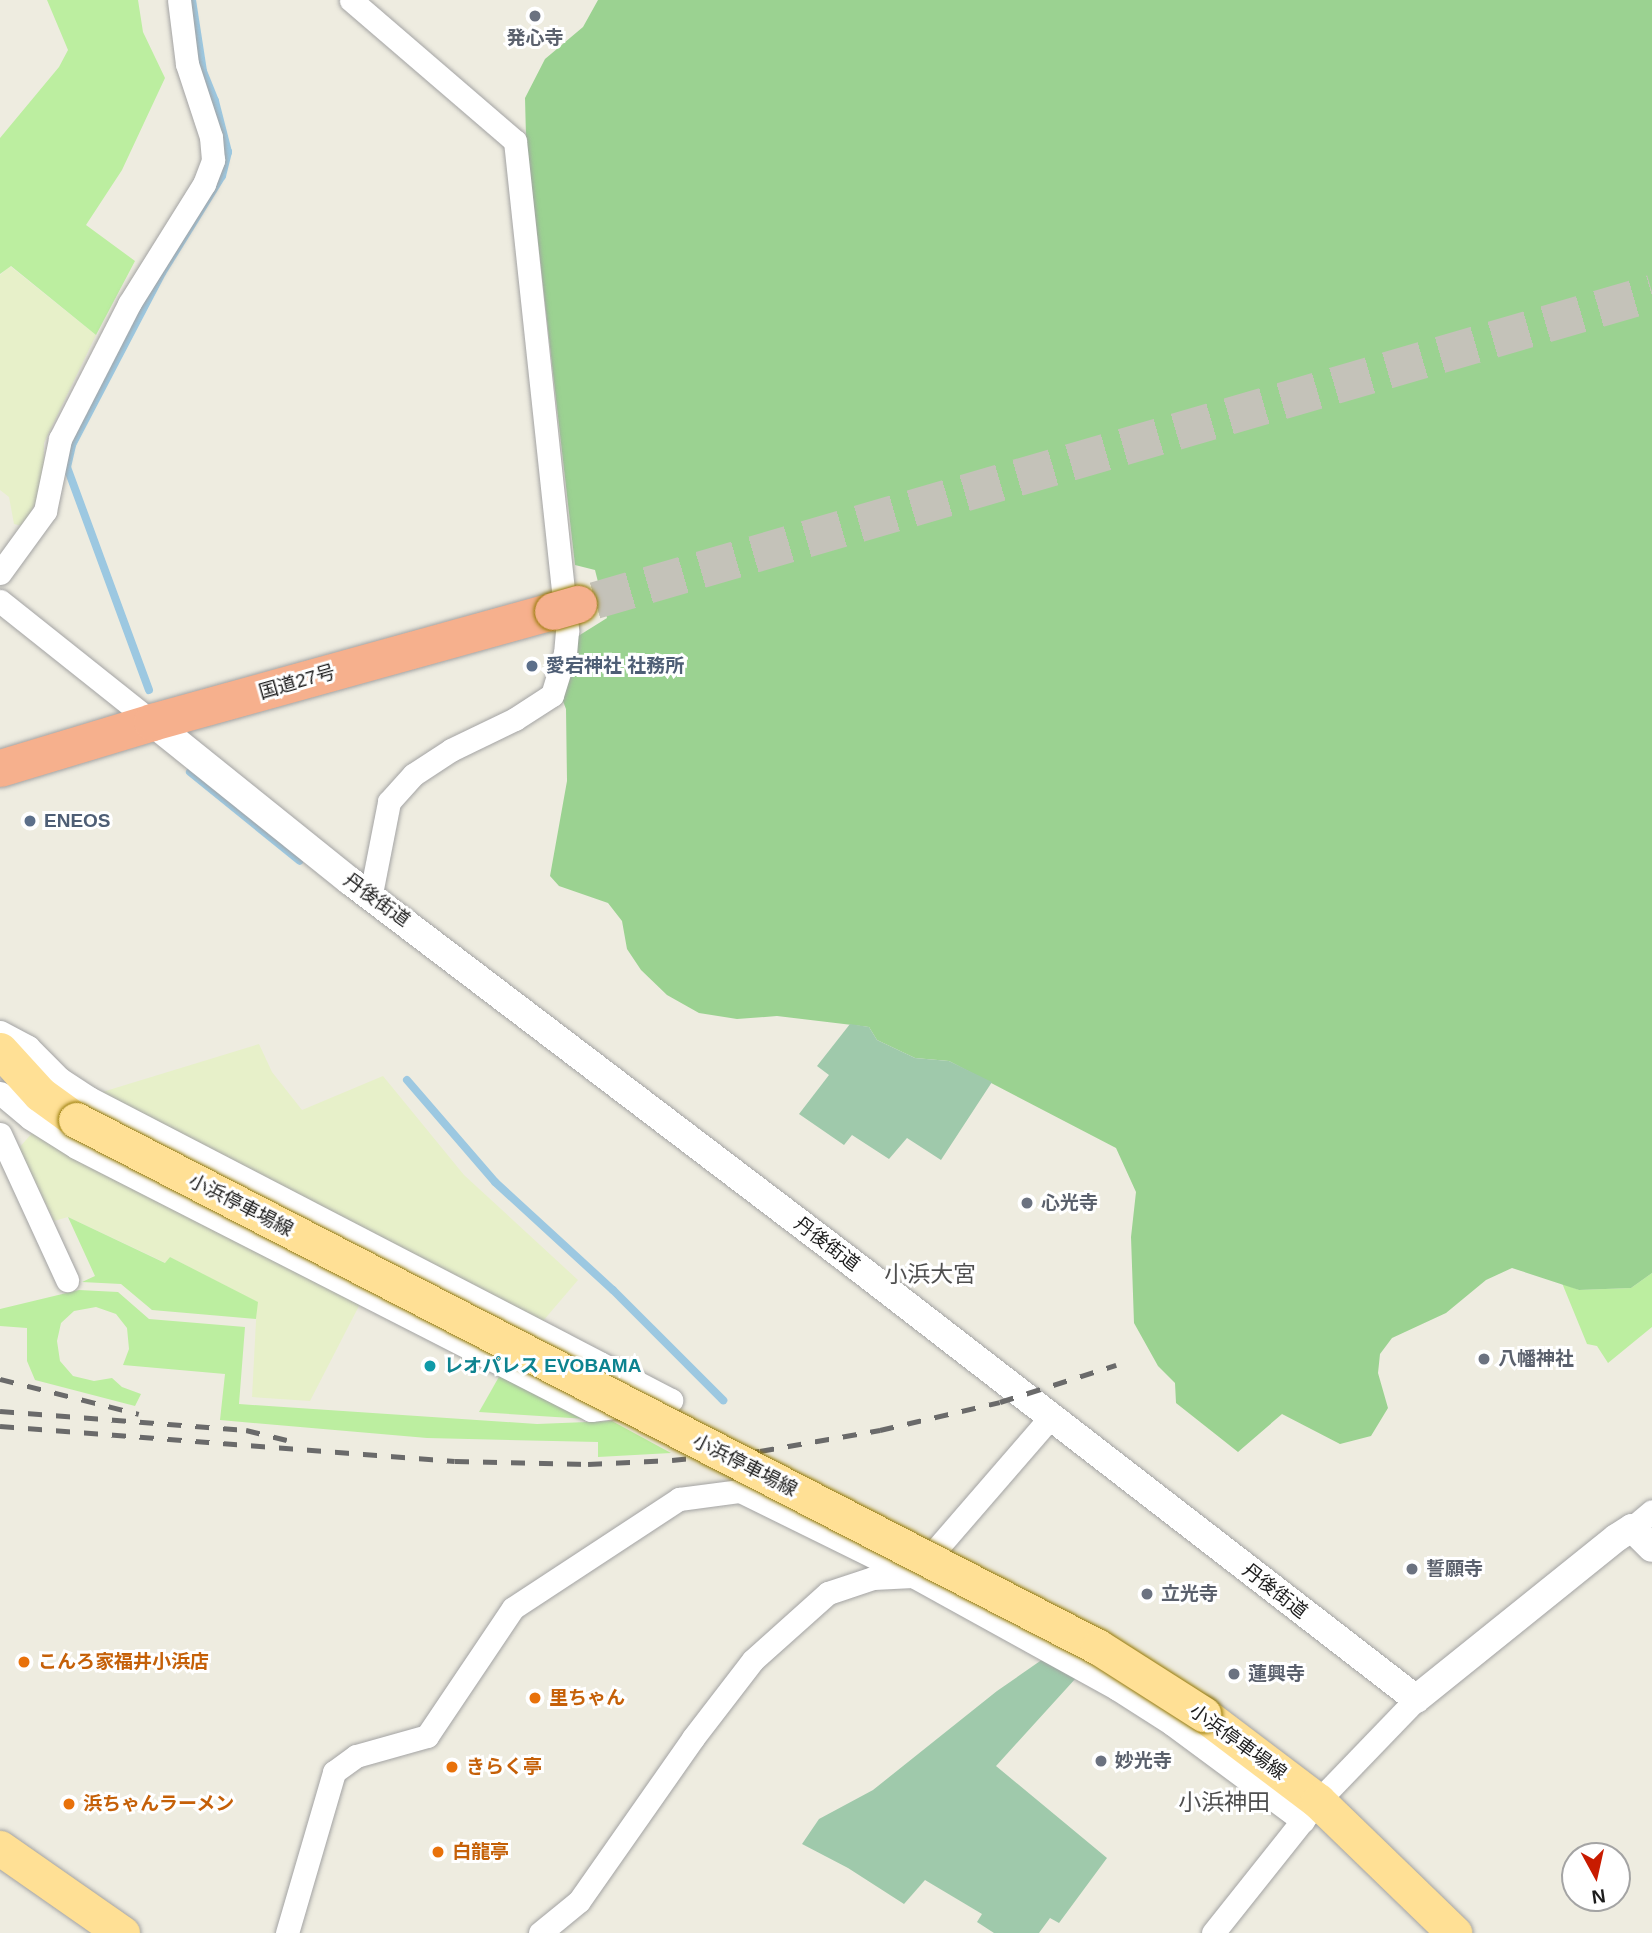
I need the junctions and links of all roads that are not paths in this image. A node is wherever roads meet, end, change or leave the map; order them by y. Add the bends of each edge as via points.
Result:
1 (179, 0) edge
2 (351, 0) edge
3 (0, 573) edge
4 (0, 601) edge
5 (575, 605) tunnel mouth
6 (152, 722) junction
7 (0, 768) edge
8 (371, 894) junction
9 (0, 1032) edge
10 (0, 1050) edge
11 (0, 1093) edge
12 (0, 1134) edge
13 (67, 1280) dead end
14 (1050, 1418) junction
15 (1642, 1520) edge
16 (1652, 1548) edge
17 (912, 1576) junction
18 (1416, 1699) junction
19 (1311, 1811) junction
20 (0, 1849) edge
21 (122, 1933) edge
22 (287, 1933) edge
23 (540, 1933) edge
24 (1213, 1933) edge
25 (1454, 1933) edge

1 - 3 street via 187,64 211,137 213,160 204,184 135,293 60,439 46,511
2 - 8 street via 515,141 567,631 552,695 451,750 413,775 389,802
4 - 6 street, 丹後街道
5 - 6 highway, 国道27号
6 - 7 highway, 国道27号
6 - 8 street, 丹後街道
8 - 14 street, 丹後街道
9 - 11 street via 28,1047 60,1079 89,1098 671,1400 591,1410 76,1147
10 - 19 main road, 小浜停車場線, bridge via 40,1094 76,1120 1086,1641 1203,1714
12 - 13 street
14 - 17 street
14 - 18 street, 丹後街道
15 - 16 street
15 - 18 street
17 - 19 street via 1116,1688
17 - 22 street via 740,1492 679,1499 513,1608 426,1736 356,1756 334,1772
17 - 23 street via 873,1578 828,1593 779,1635 753,1660 693,1738 579,1901
18 - 19 street
19 - 24 street
19 - 25 main road, 小浜停車場線
20 - 21 main road

